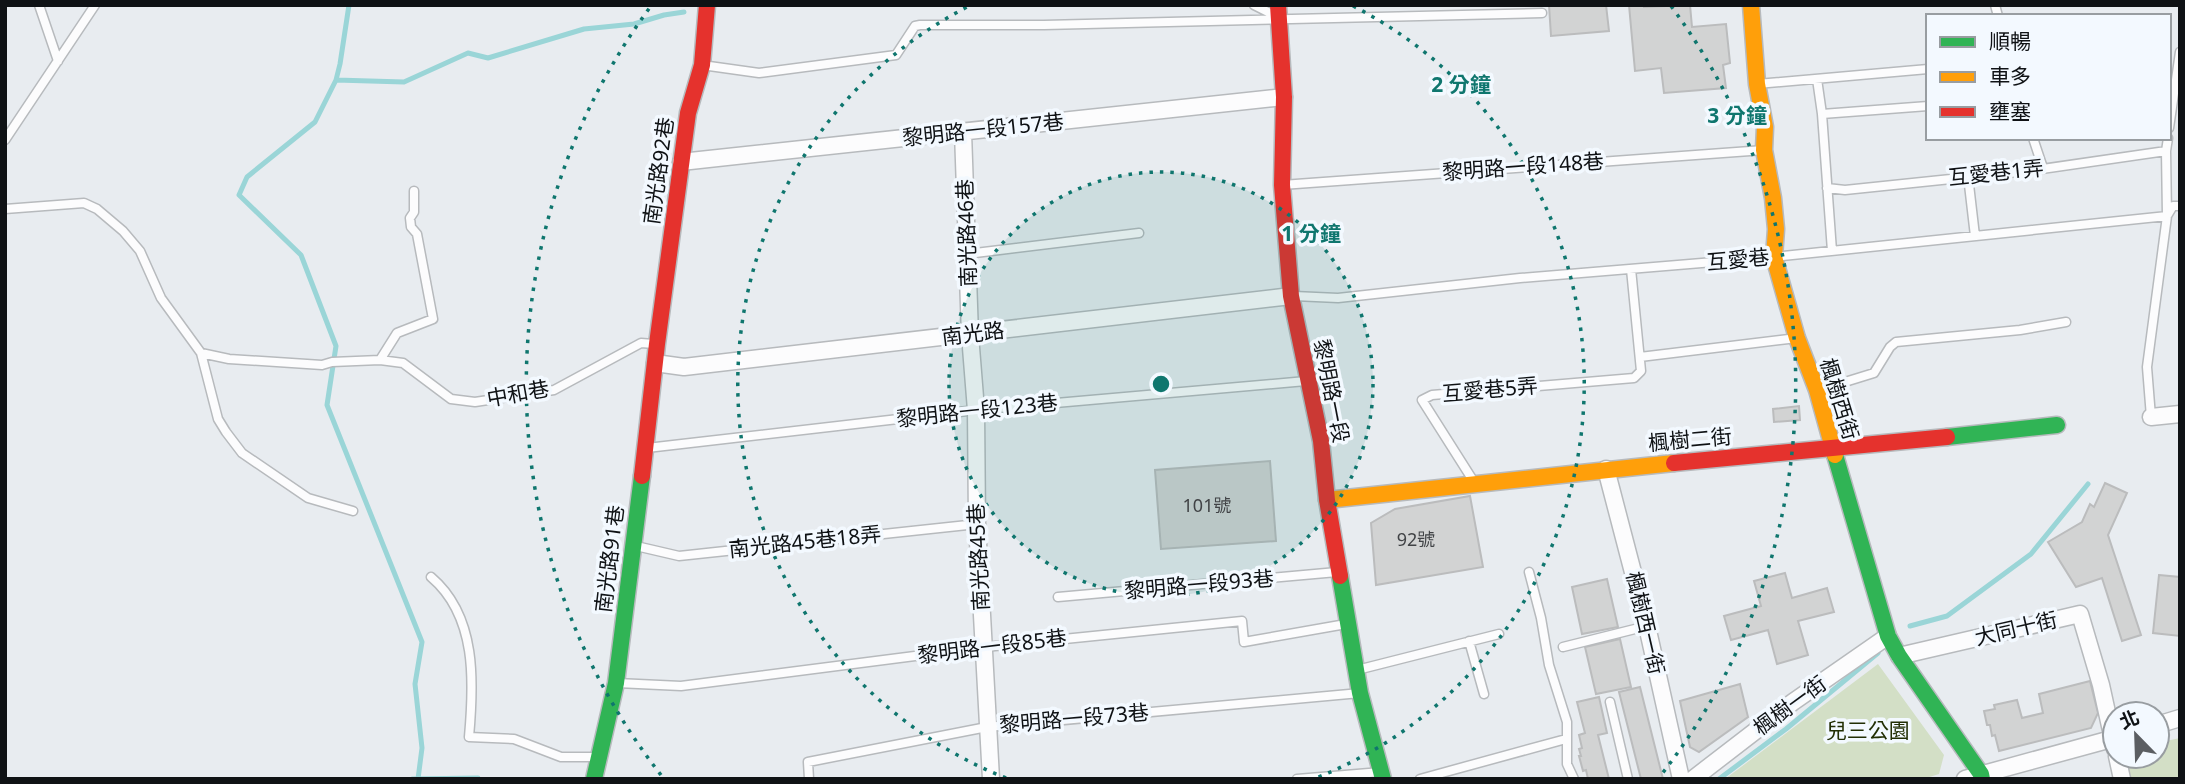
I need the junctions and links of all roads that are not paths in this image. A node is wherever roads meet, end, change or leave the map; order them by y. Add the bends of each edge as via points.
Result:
1 (40, 5) edge
2 (95, 5) edge
3 (707, 5) edge
4 (1254, 5) edge
5 (1751, 5) edge
6 (1278, 11) edge
7 (1542, 13) dead end
8 (2180, 52) edge
9 (58, 61) junction
10 (702, 65) junction
11 (1926, 69) edge
12 (1817, 79) junction
13 (1757, 84) junction
14 (1284, 97) junction
15 (1926, 106) edge
16 (1822, 114) junction
17 (2171, 114) edge
18 (962, 132) junction
19 (5, 140) edge
20 (2034, 140) edge
21 (2168, 140) edge
22 (1764, 150) junction
23 (2166, 151) junction
24 (681, 162) junction
25 (2043, 168) junction
26 (1968, 176) junction
27 (1282, 184) junction
28 (1826, 188) junction
29 (414, 191) dead end
30 (2180, 206) edge
31 (5, 209) edge
32 (2166, 216) junction
33 (1139, 233) dead end
34 (1975, 236) junction
35 (1832, 251) junction
36 (967, 254) junction
37 (1774, 257) junction
38 (1631, 269) junction
39 (1291, 296) junction
40 (2066, 322) dead end
41 (970, 335) junction
42 (1797, 338) junction
43 (657, 344) junction
44 (201, 353) junction
45 (1640, 357) junction
46 (380, 360) junction
47 (655, 363) junction
48 (1309, 381) junction
49 (1817, 390) junction
50 (976, 410) junction
51 (2180, 414) edge
52 (2151, 417) joint
53 (2057, 425) dead end
54 (646, 448) junction
55 (1833, 449) junction
56 (1606, 468) junction
57 (1476, 485) junction
58 (1327, 500) junction
59 (353, 510) dead end
60 (977, 524) junction
61 (633, 545) junction
62 (1340, 572) junction
63 (1529, 572) dead end
64 (431, 577) dead end
65 (1058, 597) dead end
66 (1349, 624) junction
67 (1647, 626) junction
68 (1499, 634) dead end
69 (1888, 636) junction
70 (1469, 641) junction
71 (985, 647) junction
72 (1563, 647) dead end
73 (1899, 656) junction
74 (1357, 670) junction
75 (616, 683) junction
76 (1360, 693) junction
77 (1484, 694) dead end
78 (2104, 700) edge
79 (1610, 702) dead end
80 (987, 727) junction
81 (1566, 739) junction
82 (2101, 745) edge
83 (598, 757) junction
84 (1382, 775) edge
85 (1976, 777) edge
86 (991, 778) edge
87 (594, 779) edge
88 (810, 779) edge
89 (980, 779) edge
90 (1297, 779) edge
91 (1420, 779) edge
92 (1574, 779) edge
93 (1628, 779) edge
94 (1681, 779) edge
95 (1693, 779) edge

1 - 9 lane
2 - 9 lane
3 - 10 street, 南光路92巷
4 - 6 lane
5 - 13 street, 楓樹西街
6 - 7 lane
6 - 10 lane via 1044,25 920,25 896,55 759,73
6 - 14 street, 黎明路一段
8 - 17 lane
9 - 19 lane
10 - 24 street, 南光路92巷 via 688,113
11 - 12 lane
12 - 13 lane
12 - 16 lane
13 - 22 street, 楓樹西街
14 - 18 street, 黎明路一段157巷
14 - 27 street, 黎明路一段
15 - 16 lane
16 - 28 lane
18 - 24 street, 黎明路一段157巷
18 - 36 street, 南光路46巷
20 - 25 lane
21 - 23 lane
22 - 27 lane, 黎明路一段148巷
22 - 37 street, 楓樹西街 via 1776,229
23 - 25 lane, 互愛巷1弄
23 - 32 lane
24 - 43 street, 南光路92巷
25 - 26 lane, 互愛巷1弄
26 - 28 lane, 互愛巷1弄 via 1845,190
26 - 34 lane
27 - 39 street, 黎明路一段
28 - 35 lane
29 - 46 lane via 411,227 417,234 433,318 397,333
30 - 32 lane, 互愛巷 via 2173,206
31 - 44 lane via 84,203 97,209 141,251 161,298
32 - 34 lane, 互愛巷
32 - 52 lane via 2147,367
33 - 36 lane
34 - 35 lane, 互愛巷
35 - 37 lane, 互愛巷
36 - 41 street, 南光路46巷
37 - 38 lane, 互愛巷
37 - 42 street, 楓樹西街
38 - 39 lane, 互愛巷 via 1338,298
38 - 45 lane
39 - 41 street, 南光路
39 - 48 street, 黎明路一段
40 - 49 lane via 1896,342 1874,373
41 - 47 street, 南光路 via 684,367
41 - 50 street, 南光路45巷
42 - 45 lane
42 - 49 street, 楓樹西街
43 - 46 lane, 中和巷 via 641,343 554,390 475,402 452,399 403,363
43 - 47 street, 南光路91巷
44 - 46 lane, 中和巷 via 322,365
44 - 59 lane via 218,419 242,453 308,498
45 - 57 lane, 互愛巷5弄 via 1641,370 1634,378 1433,395 1422,400
47 - 54 street, 南光路91巷
48 - 50 lane, 黎明路一段123巷
48 - 58 street, 黎明路一段
49 - 55 street, 楓樹西街
50 - 54 lane, 黎明路一段123巷
50 - 60 street, 南光路45巷
51 - 52 street
53 - 55 street, 楓樹二街
54 - 61 street, 南光路91巷
55 - 56 street, 楓樹二街
55 - 69 street, 楓樹西街
56 - 57 street, 楓樹二街
56 - 67 street, 楓樹西一街
57 - 58 street, 楓樹二街
58 - 62 street, 黎明路一段
60 - 61 lane, 南光路45巷18弄 via 679,556
60 - 71 street, 南光路45巷
61 - 75 street, 南光路91巷
62 - 65 lane, 黎明路一段93巷
62 - 66 street, 黎明路一段
63 - 81 lane via 1567,722
64 - 83 lane via 445,588 464,627 473,693 469,737 514,739 561,757
66 - 71 lane, 黎明路一段85巷 via 1244,642 1242,621
66 - 74 street, 黎明路一段
67 - 72 lane
67 - 94 street, 楓樹西一街
68 - 70 lane
69 - 73 street, 楓樹西街
69 - 95 street, 楓樹一街
70 - 74 lane
70 - 77 lane
71 - 75 lane, 黎明路一段85巷 via 681,686
71 - 80 street, 南光路45巷
73 - 78 street, 大同十街 via 2080,614
73 - 85 street, 楓樹西街
74 - 76 street, 黎明路一段
75 - 83 street, 南光路91巷
76 - 80 lane, 黎明路一段73巷
76 - 84 street, 黎明路一段
79 - 93 lane
80 - 86 street, 南光路45巷
80 - 88 lane, 黎明路一段73巷 via 808,762
81 - 91 lane
81 - 92 lane via 1567,764
82 - 85 street
83 - 87 street, 南光路91巷
84 - 90 lane
86 - 89 street

